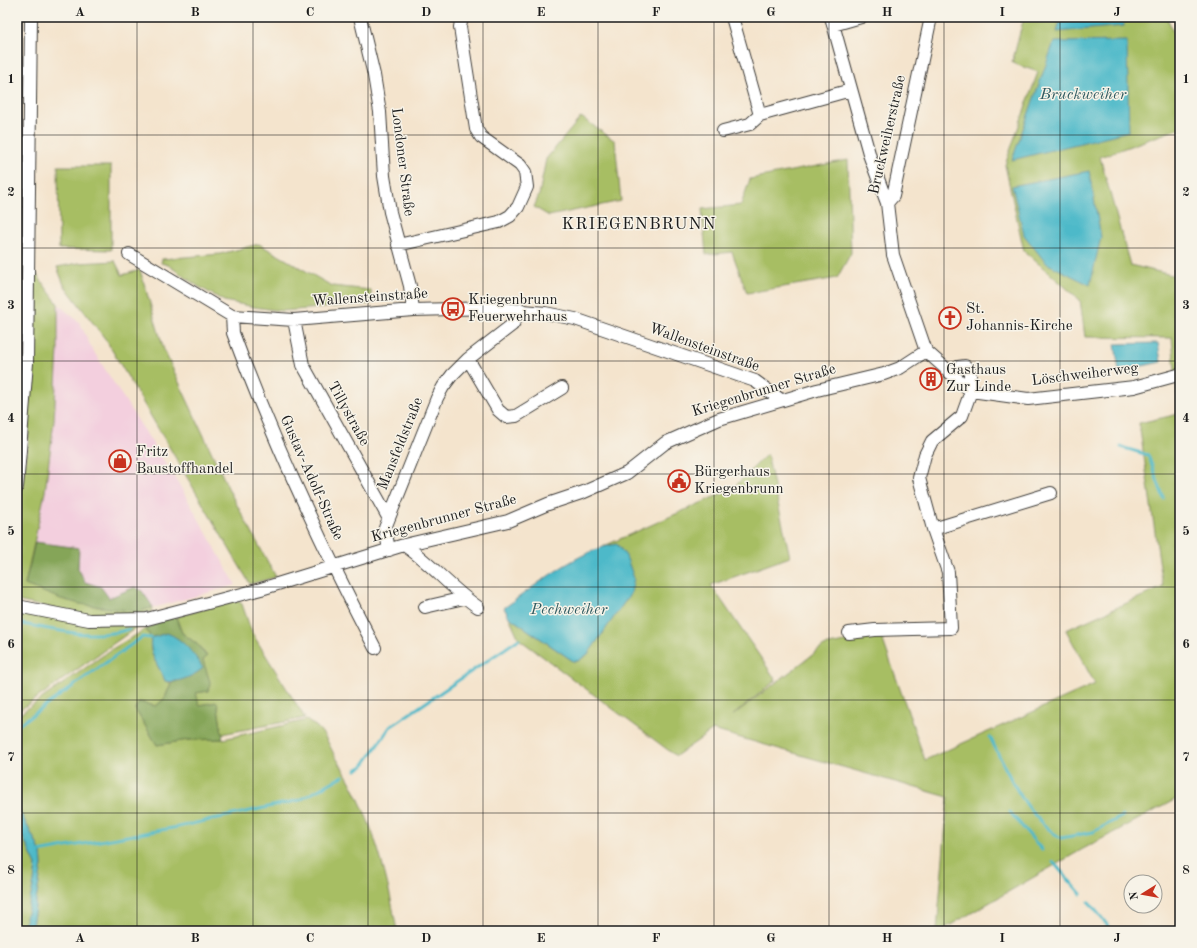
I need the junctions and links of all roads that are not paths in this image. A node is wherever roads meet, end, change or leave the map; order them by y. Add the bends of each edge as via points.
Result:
1 (31, 17) edge
2 (360, 17) edge
3 (462, 17) edge
4 (732, 17) edge
5 (860, 17) edge
6 (931, 17) edge
7 (832, 21) edge
8 (851, 90) junction
9 (760, 115) junction
10 (723, 131) dead end
11 (888, 202) junction
12 (398, 245) junction
13 (129, 254) dead end
14 (413, 310) junction
15 (522, 310) junction
16 (232, 316) junction
17 (294, 320) junction
18 (926, 351) junction
19 (468, 359) junction
20 (1178, 375) dead end
21 (562, 388) dead end
22 (970, 390) junction
23 (780, 400) junction
24 (17, 486) edge
25 (1051, 493) dead end
26 (388, 518) junction
27 (933, 530) junction
28 (404, 545) junction
29 (389, 550) junction
30 (333, 567) junction
31 (464, 598) junction
32 (17, 606) edge
33 (425, 607) dead end
34 (478, 608) dead end
35 (848, 633) dead end
36 (375, 648) dead end

1 - 24 street via 27,363
2 - 12 street, Londoner Straße via 374,75 380,112 384,176
3 - 12 street via 460,27 476,129 481,137 520,165 526,176 527,186 522,202 504,219
4 - 9 street
5 - 7 street
6 - 11 street, Bruckweiherstraße via 893,196
7 - 8 street
8 - 9 street
8 - 11 street via 870,157
9 - 10 street via 750,124
11 - 18 street, Bruckweiherstraße via 893,255
12 - 14 street, Londoner Straße via 410,286
13 - 16 street, Wallensteinstraße
14 - 15 street, Wallensteinstraße
14 - 17 street, Wallensteinstraße
15 - 19 street, Mansfeldstraße via 506,330
15 - 23 street, Wallensteinstraße via 575,319 755,381
16 - 17 street, Wallensteinstraße
16 - 30 street, Gustav-Adolf-Straße via 233,333 245,365
17 - 26 street, Tillystraße via 303,366
18 - 22 street via 950,373 958,367 965,366 970,370
18 - 23 street, Kriegenbrunner Straße via 900,368 884,374
19 - 21 street via 498,410 506,417 516,416
19 - 26 street, Mansfeldstraße via 452,375 437,398
20 - 22 street, Löschweiherweg via 1134,387 1028,399
22 - 27 street via 962,416 932,441 924,455 919,478
23 - 28 street, Kriegenbrunner Straße via 719,419 665,443 627,472 584,492 508,521
25 - 27 street
26 - 29 street, Mansfeldstraße via 385,528
27 - 35 street via 948,572 951,628
28 - 29 street, Kriegenbrunner Straße
28 - 31 street
29 - 30 street, Kriegenbrunner Straße
30 - 32 street, Kriegenbrunner Straße via 262,589 146,619 89,620
30 - 36 street, Gustav-Adolf-Straße
31 - 33 street
31 - 34 street

